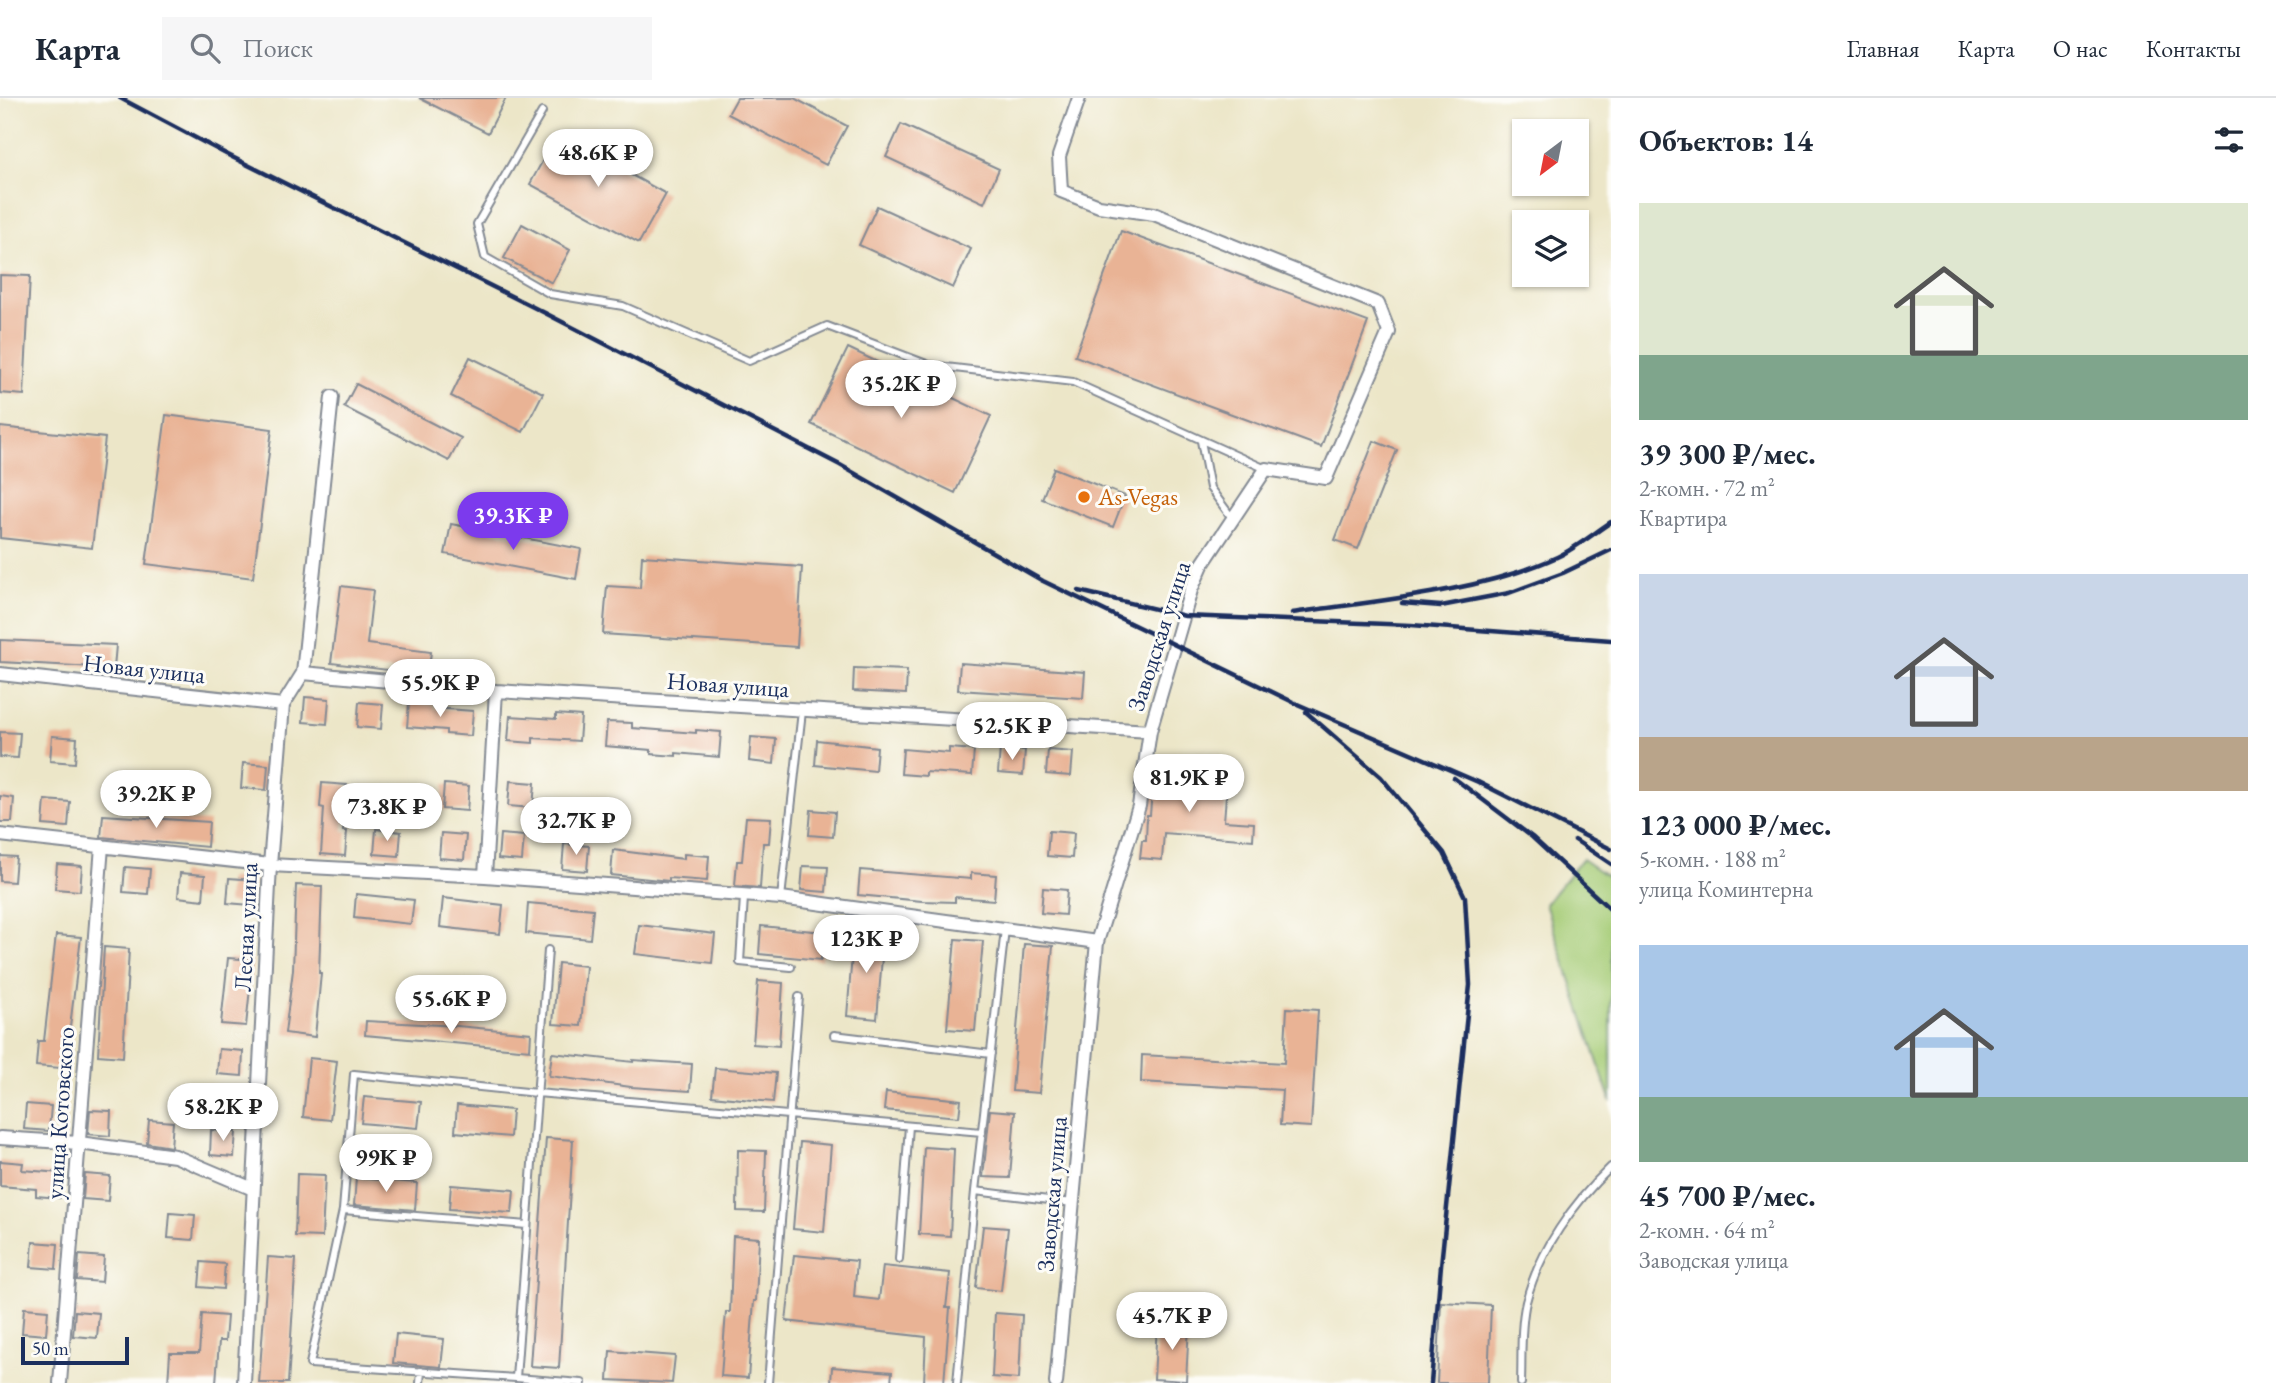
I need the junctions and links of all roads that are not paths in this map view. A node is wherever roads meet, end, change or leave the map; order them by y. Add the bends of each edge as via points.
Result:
1 (1079, 98) edge
2 (542, 112) dead end
3 (332, 397) dead end
4 (1201, 441) junction
5 (1266, 469) junction
6 (1231, 518) junction
7 (303, 673) junction
8 (0, 674) edge
9 (496, 691) junction
10 (283, 705) junction
11 (802, 711) junction
12 (1150, 731) junction
13 (0, 835) edge
14 (102, 846) junction
15 (270, 865) junction
16 (485, 876) junction
17 (744, 897) junction
18 (781, 898) junction
19 (1005, 929) junction
20 (1097, 942) junction
21 (548, 950) dead end
22 (792, 967) dead end
23 (799, 997) dead end
24 (834, 1035) dead end
25 (991, 1054) junction
26 (537, 1093) junction
27 (789, 1115) junction
28 (909, 1126) junction
29 (982, 1132) junction
30 (0, 1138) edge
31 (79, 1143) junction
32 (1611, 1167) edge
33 (253, 1189) junction
34 (975, 1191) junction
35 (1073, 1203) junction
36 (343, 1210) junction
37 (527, 1225) junction
38 (899, 1259) dead end
39 (421, 1371) junction
40 (516, 1378) junction
41 (60, 1383) edge
42 (244, 1383) edge
43 (420, 1383) edge
44 (582, 1383) edge
45 (768, 1383) edge
46 (957, 1383) edge
47 (1056, 1383) edge
48 (1521, 1383) edge

1 - 5 street via 1059,156 1061,191 1100,206 1154,214 1378,304 1389,332 1326,478
2 - 4 lane via 477,225 485,257 550,294 623,306 749,361 827,326 929,365 1073,382
3 - 7 street, Лесная улица
4 - 5 lane
4 - 6 lane via 1210,488
5 - 6 street, Заводская улица
6 - 12 street, Заводская улица via 1191,590
7 - 9 street, Новая улица
7 - 10 street, Лесная улица
8 - 10 street, Новая улица
9 - 11 street, Новая улица
9 - 16 street
10 - 15 street, Лесная улица
11 - 12 street, Новая улица
11 - 18 lane
12 - 20 street, Заводская улица via 1139,806
13 - 14 street
14 - 15 street
14 - 31 street, улица Котовского
15 - 16 street
15 - 33 street, Лесная улица
16 - 17 street
17 - 18 street
17 - 22 lane via 740,962
18 - 19 street
19 - 20 street
19 - 25 lane
20 - 35 street, Заводская улица
21 - 26 lane
23 - 27 lane
24 - 25 lane
25 - 29 lane
26 - 27 lane
26 - 36 lane via 354,1074
26 - 37 lane
27 - 28 lane
27 - 45 lane
28 - 29 lane
28 - 38 lane
29 - 34 lane
30 - 31 street
31 - 33 street via 175,1156
31 - 41 street, улица Котовского
32 - 48 lane via 1570,1212 1544,1256 1526,1303
33 - 42 street, Лесная улица
34 - 35 lane
34 - 46 lane
35 - 47 street, Заводская улица
36 - 37 lane
36 - 39 lane via 310,1364
37 - 40 lane
39 - 40 lane
39 - 43 lane
40 - 44 lane

